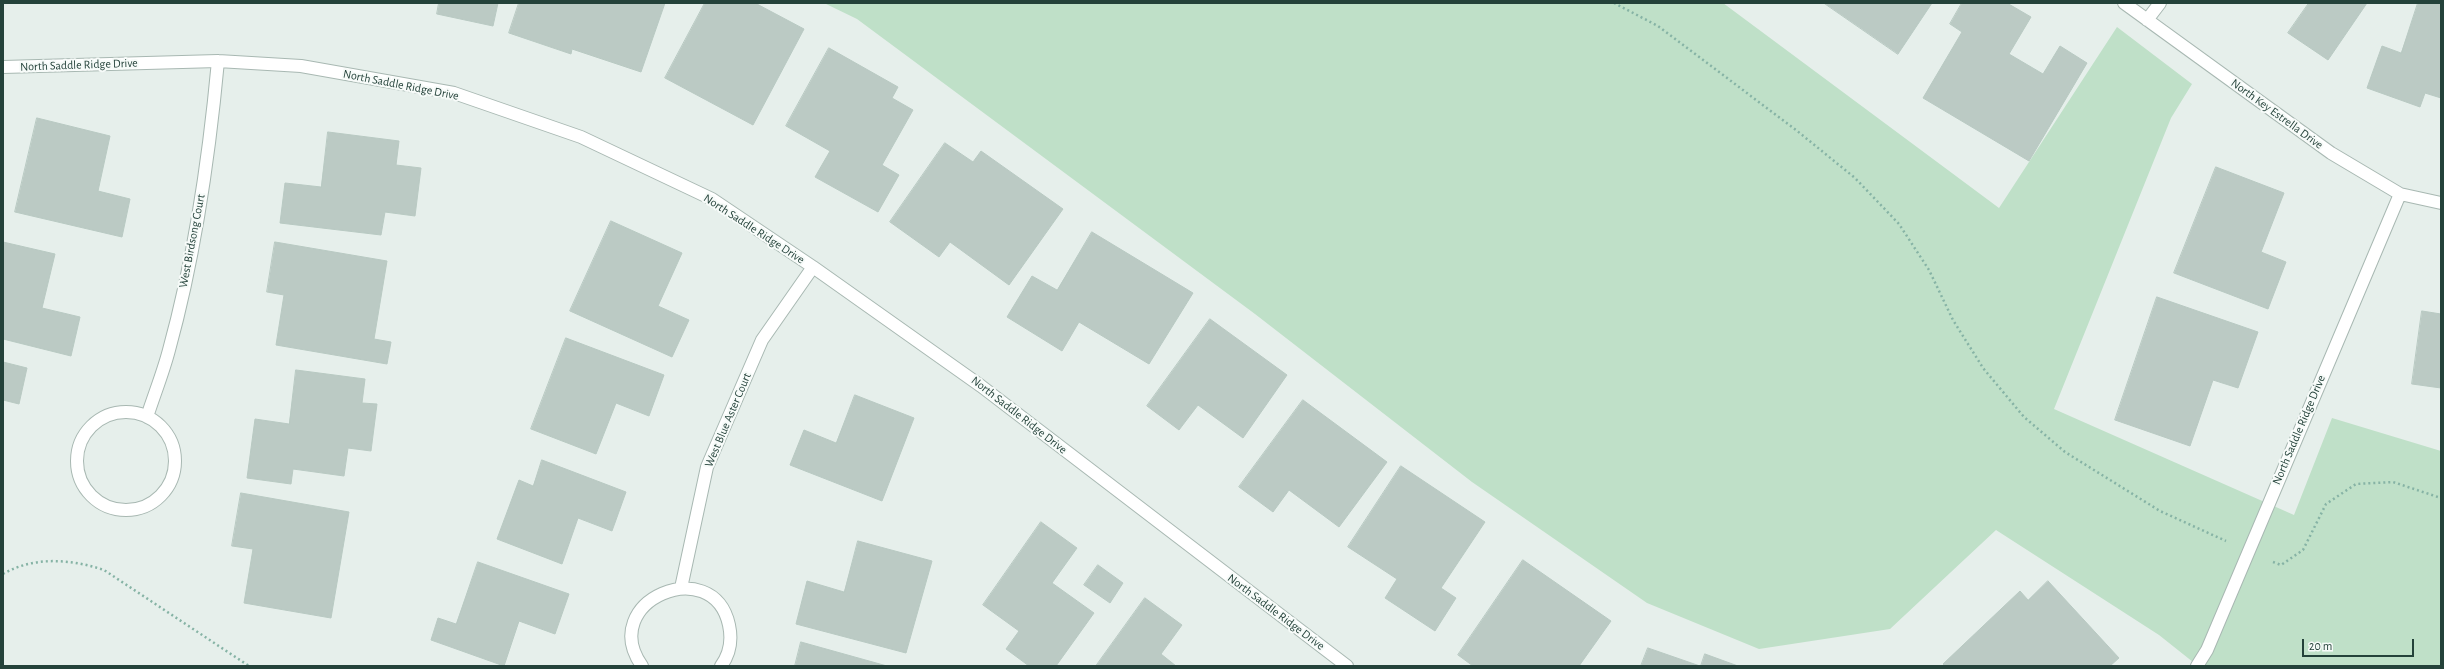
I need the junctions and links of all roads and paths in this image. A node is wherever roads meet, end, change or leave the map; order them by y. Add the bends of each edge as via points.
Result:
1 (1614, 3) edge
2 (2124, 3) edge
3 (2160, 3) edge
4 (2147, 20) junction
5 (218, 61) junction
6 (3, 67) edge
7 (2400, 194) junction
8 (2441, 203) edge
9 (813, 267) junction
10 (147, 416) junction
11 (2441, 498) edge
12 (2249, 551) junction
13 (3, 574) edge
14 (681, 588) junction
15 (249, 666) edge
16 (642, 666) edge
17 (721, 666) edge
18 (1346, 666) edge
19 (2197, 666) edge

1 - 12 path via 1658,26 1855,178 1899,224 1929,270 1954,320 1984,368 2030,422 2065,452 2160,510
2 - 4 street, North Key Estrella Drive
3 - 4 street
4 - 7 street, North Key Estrella Drive via 2331,153
5 - 6 street, North Saddle Ridge Drive
5 - 9 street, North Saddle Ridge Drive via 301,66 454,93 582,138 712,199
5 - 10 street, West Birdsong Court via 213,119 196,226 169,350
7 - 8 street, North Key Estrella Drive
7 - 12 street, North Saddle Ridge Drive
9 - 14 street, West Blue Aster Court via 762,340 708,467
9 - 18 street, North Saddle Ridge Drive via 981,386
10 - 10 street via 117,412 97,422 82,440 78,454 81,477 92,496 104,505 127,510 149,505 162,495 170,482 175,468 174,452 169,437 160,425
11 - 12 path via 2393,482 2356,484 2326,504 2303,550 2281,565
12 - 19 street, North Saddle Ridge Drive via 2207,650
13 - 15 path via 29,563 56,561 79,562 104,570
14 - 16 street via 666,591 651,599 640,611 634,626 632,642
14 - 17 street via 696,590 709,597 720,606 727,619 730,647

